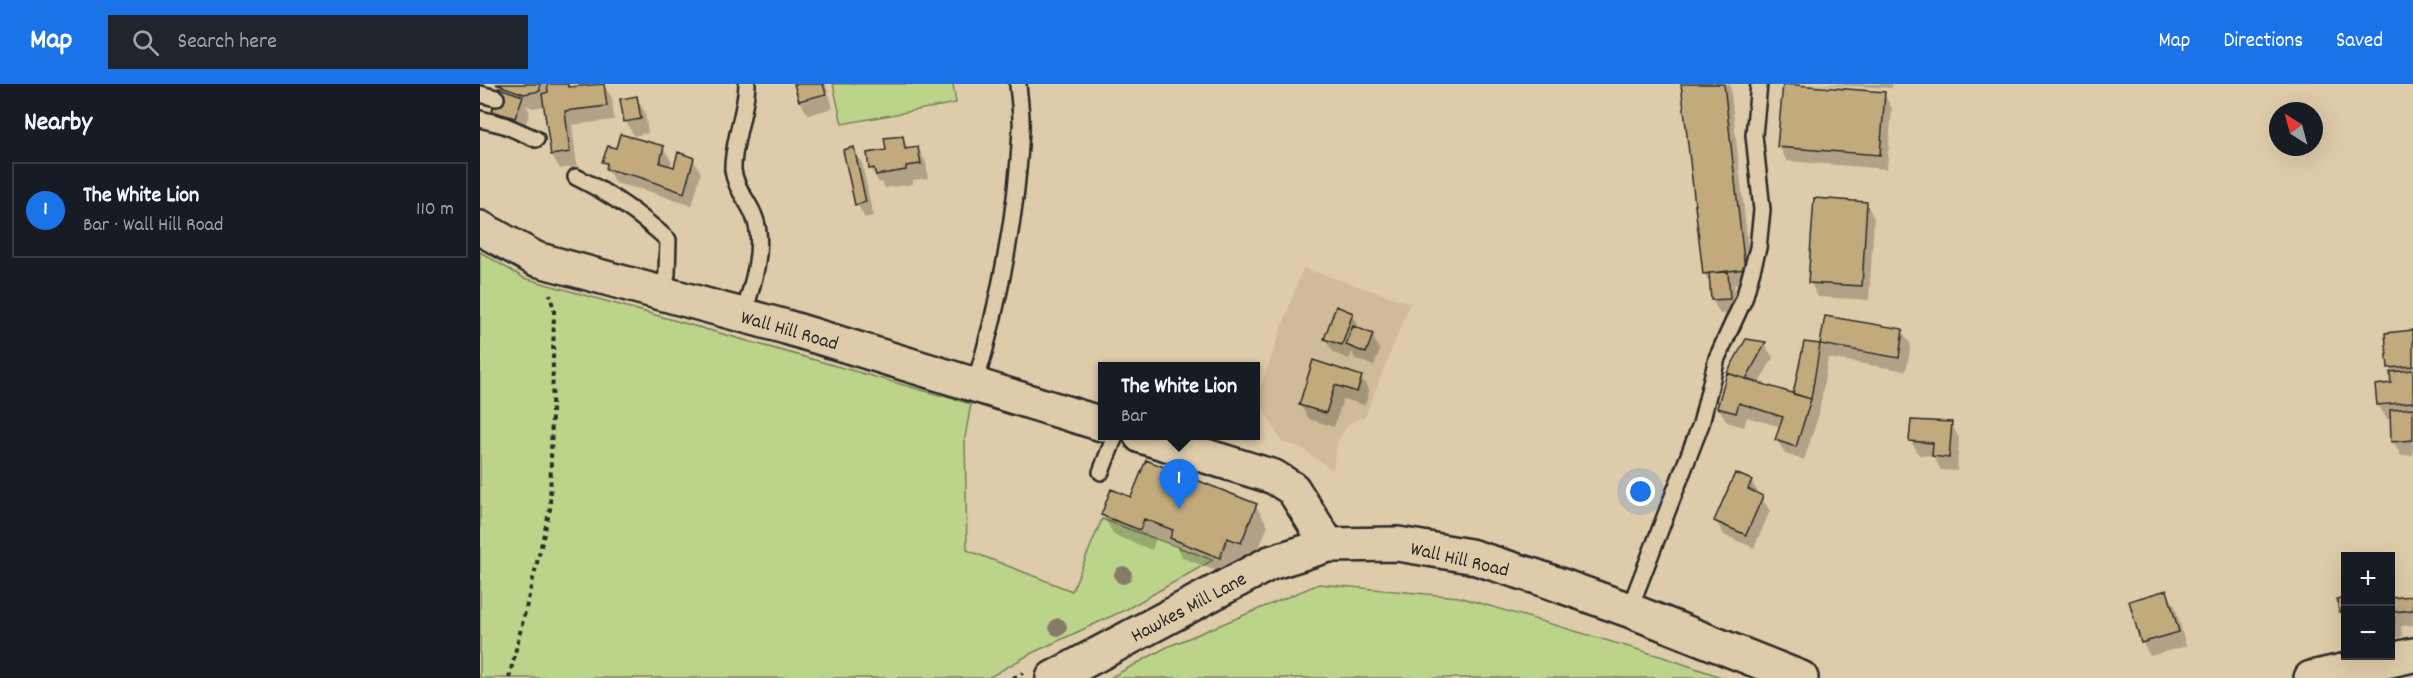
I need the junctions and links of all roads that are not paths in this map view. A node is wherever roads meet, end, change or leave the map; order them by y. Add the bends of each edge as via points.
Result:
1 (747, 84) edge
2 (1018, 84) edge
3 (1759, 84) edge
4 (480, 94) edge
5 (496, 98) dead end
6 (480, 118) edge
7 (536, 139) dead end
8 (576, 177) dead end
9 (480, 228) edge
10 (660, 293) junction
11 (743, 315) junction
12 (975, 384) junction
13 (1098, 423) edge
14 (1113, 440) edge
15 (1157, 440) edge
16 (1101, 472) dead end
17 (1328, 545) junction
18 (1629, 610) junction
19 (2413, 655) edge
20 (1053, 678) edge
21 (1801, 678) edge
22 (2311, 678) edge

1 - 11 lane via 733,170 755,217 758,243 757,265
2 - 12 lane via 1022,128 1005,257
3 - 18 lane via 1754,135 1762,210 1758,248 1744,299 1717,358 1701,424
4 - 5 lane
6 - 7 lane
8 - 10 lane via 612,195 668,240 667,274
9 - 10 street, Wall Hill Road via 536,259
10 - 11 street, Wall Hill Road
11 - 12 street, Wall Hill Road
12 - 13 street, Wall Hill Road
14 - 16 lane
15 - 17 street via 1274,477 1293,489
17 - 18 street, Wall Hill Road via 1398,544 1470,556
17 - 20 street, Hawkes Mill Lane via 1270,563
18 - 21 street, Wall Hill Road via 1748,667
19 - 22 street

